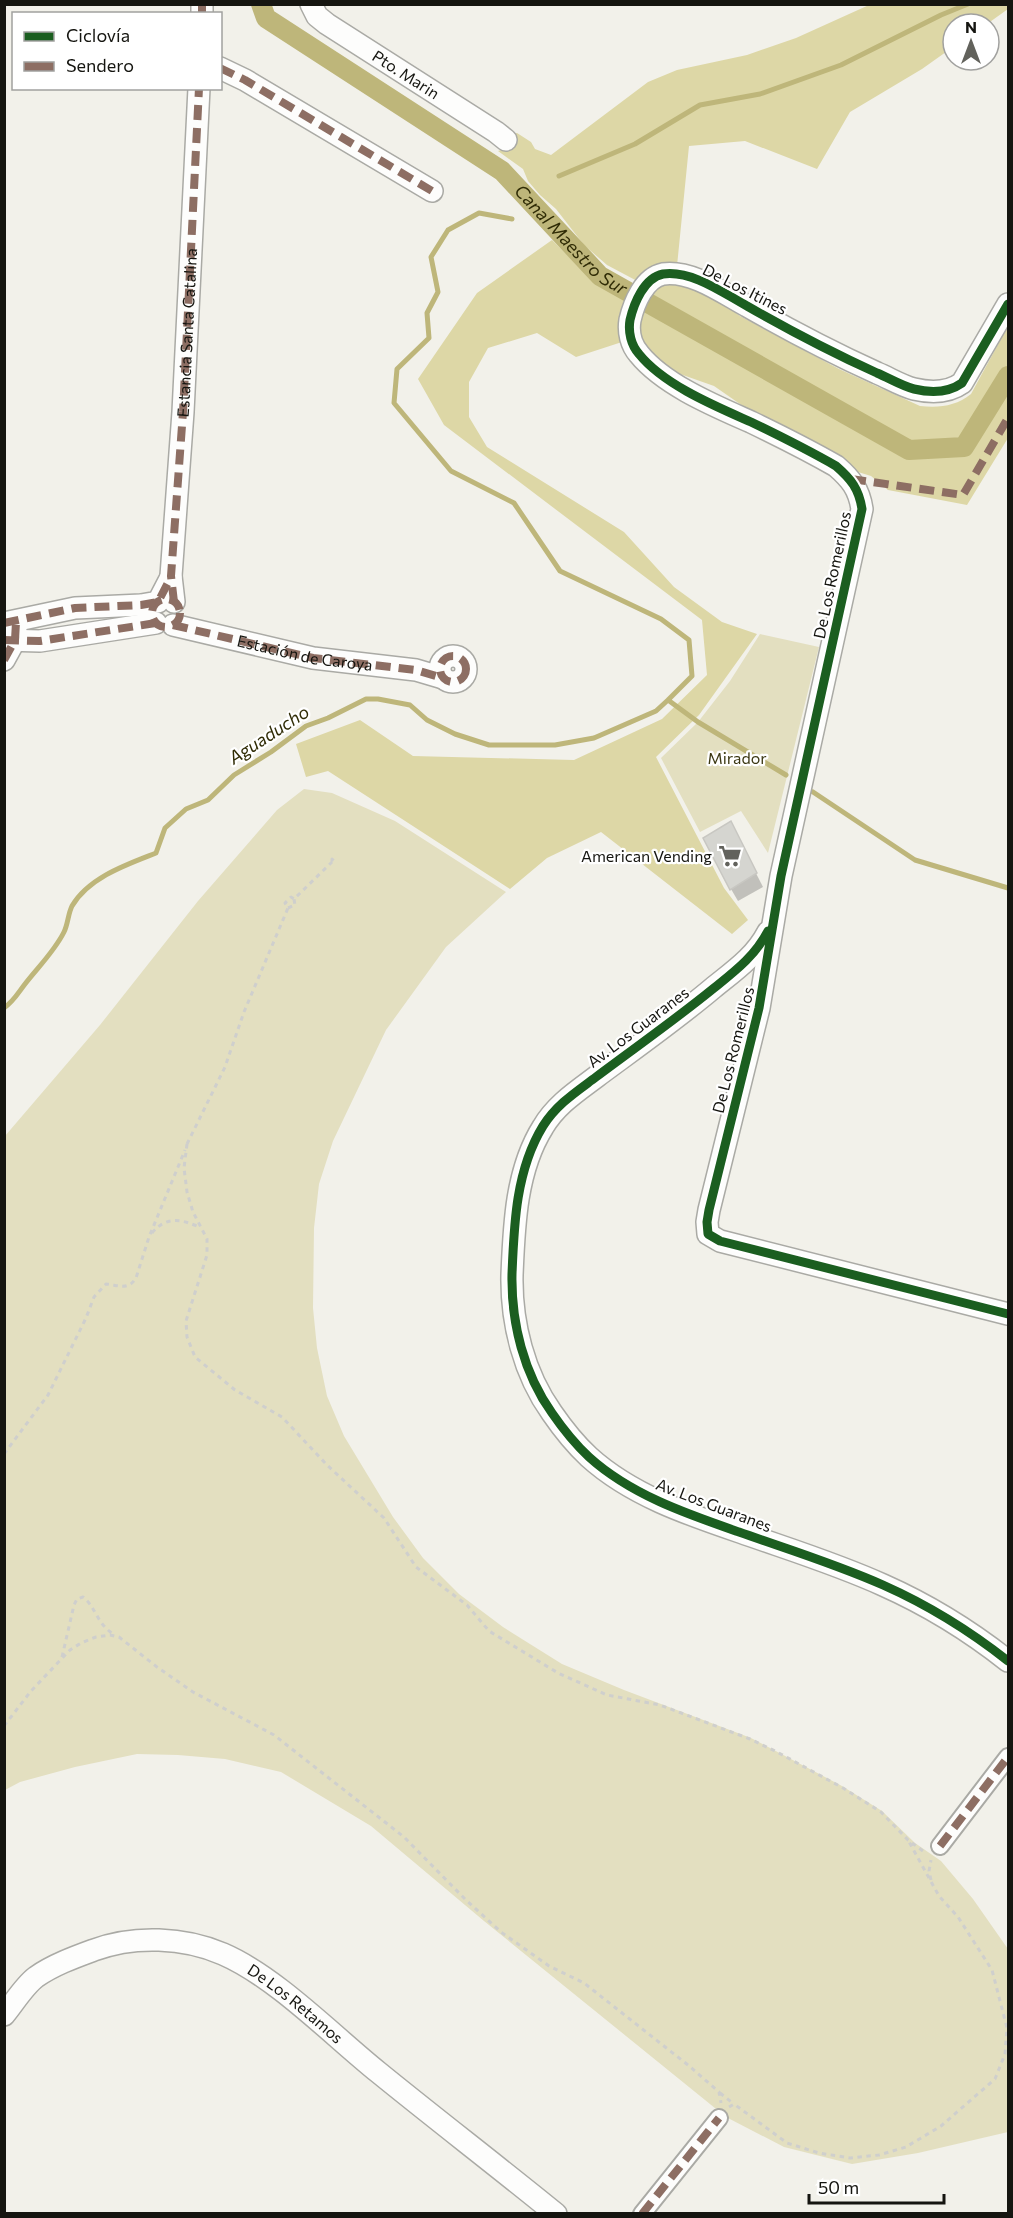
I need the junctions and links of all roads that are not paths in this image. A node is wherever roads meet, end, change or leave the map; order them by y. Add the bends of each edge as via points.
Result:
1 (311, 4) edge
2 (222, 69) edge
3 (199, 90) edge
4 (506, 140) dead end
5 (432, 191) dead end
6 (1008, 304) edge
7 (860, 497) joint
8 (168, 613) junction
9 (10, 631) edge
10 (4, 660) edge
11 (443, 669) dead end
12 (772, 923) junction
13 (1008, 1314) edge
14 (1008, 1661) edge
15 (1008, 1756) edge
16 (940, 1846) road end
17 (4, 2015) edge
18 (722, 2110) road end
19 (556, 2214) edge
20 (642, 2214) edge

1 - 4 street, Pto. Marin via 327,24
2 - 5 street
3 - 8 street, Estancia Santa Catalina via 183,412
6 - 7 street, De Los Itines via 962,382 955,388 930,392 868,369 703,282 663,274 645,286 629,324 639,355 661,374 704,389 750,422 836,466 851,479
7 - 12 street, De Los Romerillos via 862,509 856,542
8 - 9 street, Estación de Caroya via 40,641
8 - 11 street, Estación de Caroya via 194,630 313,658 416,670 432,666
9 - 10 street
12 - 13 street, De Los Romerillos via 759,1008 709,1210 708,1234 720,1241
12 - 14 street, Av. Los Guaranes via 753,955 733,973 568,1097 542,1129 523,1177 515,1221 512,1287 524,1358 540,1396 566,1433 617,1478 697,1518 882,1585 972,1633
15 - 16 street
17 - 19 street, De Los Retamos via 35,1977 108,1945 147,1940 185,1942 223,1954 277,1988
18 - 20 street

